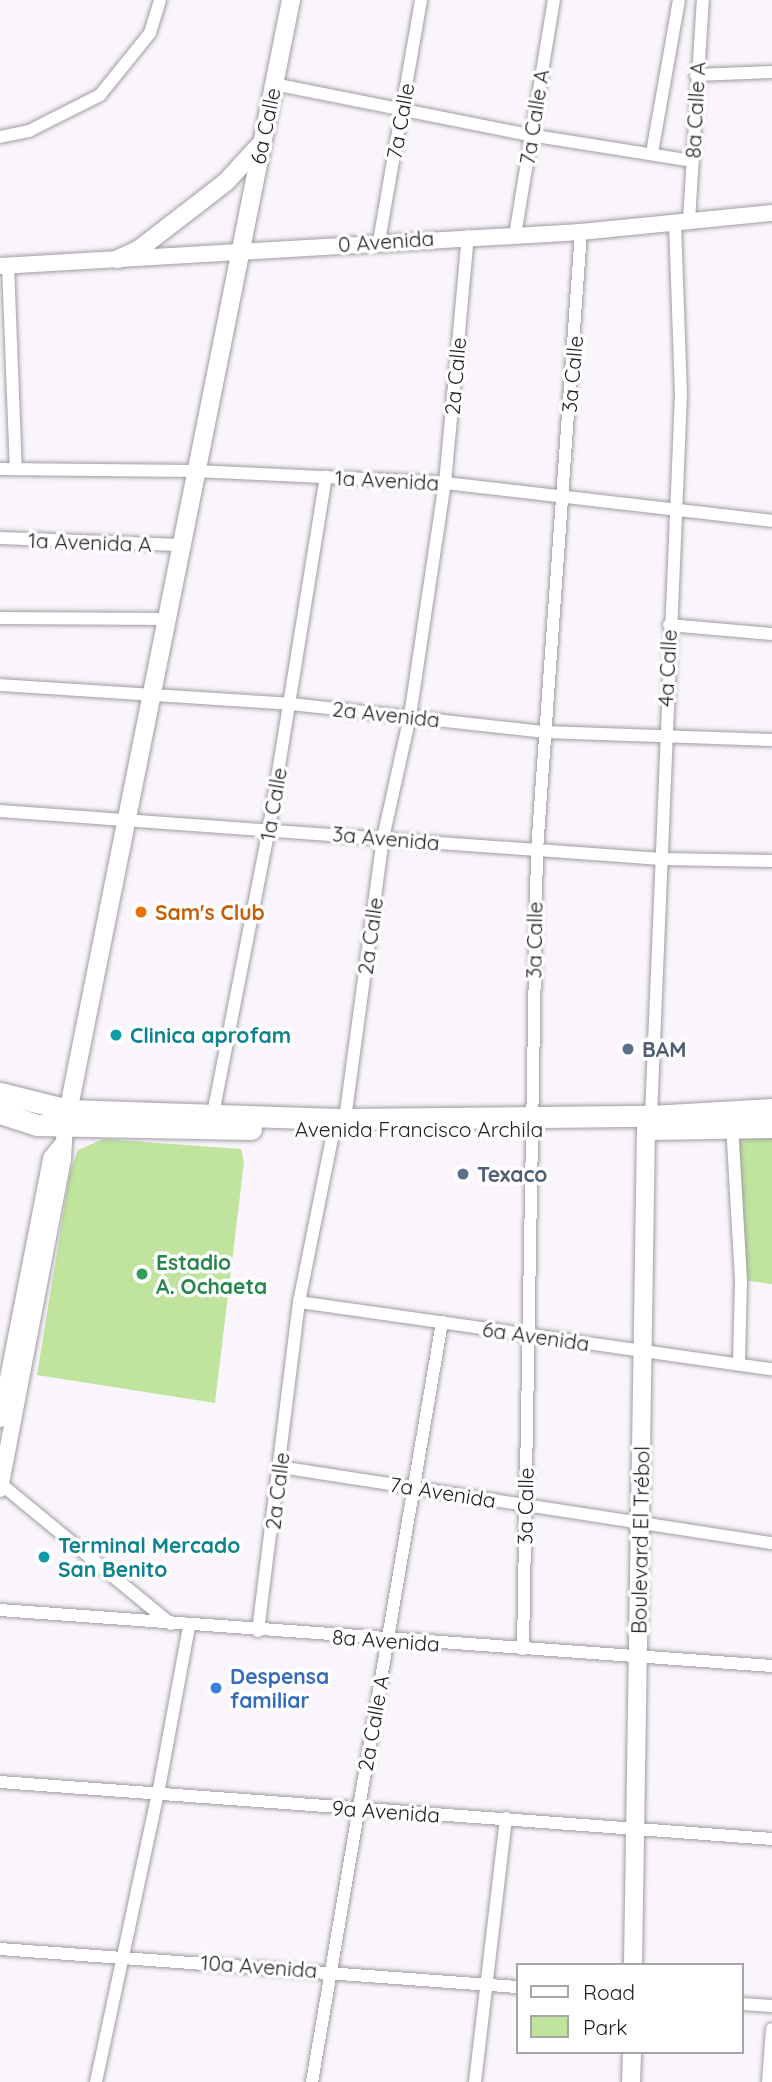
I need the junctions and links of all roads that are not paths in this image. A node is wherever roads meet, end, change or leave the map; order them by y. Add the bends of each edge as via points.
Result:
1 (160, 0) edge
2 (291, 0) edge
3 (421, 0) edge
4 (554, 0) edge
5 (679, 0) edge
6 (703, 0) edge
7 (772, 72) edge
8 (696, 75) junction
9 (274, 84) junction
10 (403, 107) junction
11 (530, 135) junction
12 (0, 137) edge
13 (260, 145) junction
14 (652, 153) junction
15 (692, 161) junction
16 (772, 214) edge
17 (682, 220) junction
18 (581, 232) junction
19 (516, 235) junction
20 (468, 236) junction
21 (379, 241) junction
22 (238, 253) junction
23 (118, 259) junction
24 (4, 266) edge
25 (0, 469) edge
26 (16, 469) junction
27 (195, 471) junction
28 (326, 477) junction
29 (446, 483) junction
30 (562, 496) junction
31 (675, 510) junction
32 (772, 521) edge
33 (0, 538) edge
34 (180, 545) junction
35 (0, 618) edge
36 (166, 619) junction
37 (669, 625) junction
38 (772, 634) edge
39 (0, 685) edge
40 (151, 693) junction
41 (291, 704) junction
42 (410, 716) junction
43 (545, 732) junction
44 (664, 736) junction
45 (772, 740) edge
46 (0, 811) edge
47 (126, 819) junction
48 (269, 828) junction
49 (383, 838) junction
50 (537, 850) junction
51 (661, 859) junction
52 (772, 861) edge
53 (0, 1093) edge
54 (772, 1109) edge
55 (0, 1113) edge
56 (732, 1119) junction
57 (211, 1122) junction
58 (648, 1123) junction
59 (339, 1124) junction
60 (530, 1124) junction
61 (65, 1127) junction
62 (772, 1127) edge
63 (299, 1302) junction
64 (442, 1322) junction
65 (528, 1335) junction
66 (642, 1351) junction
67 (739, 1364) junction
68 (772, 1369) edge
69 (0, 1419) edge
70 (280, 1467) junction
71 (0, 1487) edge
72 (414, 1488) junction
73 (525, 1504) junction
74 (642, 1524) junction
75 (772, 1543) edge
76 (0, 1610) edge
77 (172, 1624) junction
78 (189, 1626) junction
79 (258, 1631) junction
80 (388, 1640) junction
81 (523, 1649) junction
82 (638, 1656) junction
83 (772, 1666) edge
84 (0, 1782) edge
85 (158, 1794) junction
86 (359, 1809) junction
87 (506, 1818) junction
88 (635, 1826) junction
89 (771, 1835) edge
90 (0, 1949) edge
91 (121, 1956) junction
92 (633, 1963) edge
93 (331, 1971) junction
94 (487, 1985) junction
95 (516, 1987) edge
96 (744, 2004) edge
97 (772, 2007) edge
98 (772, 2029) edge
99 (632, 2054) edge
100 (96, 2082) edge
101 (312, 2082) edge
102 (475, 2082) edge
103 (631, 2082) edge
104 (768, 2082) edge

1 - 12 street via 150,33 100,95 30,131
2 - 9 main road, 6a Calle
3 - 10 street, 7a Calle
4 - 11 street, 7a Calle A
5 - 14 street
6 - 8 street, 8a Calle A
7 - 8 street
8 - 15 street, 8a Calle A
9 - 10 street
9 - 13 main road, 6a Calle
10 - 11 street
10 - 21 street, 7a Calle
11 - 14 street
11 - 19 street, 7a Calle A
13 - 22 main road, 6a Calle
13 - 23 main road via 226,182 138,250
14 - 15 street
15 - 17 street, 8a Calle A
16 - 17 street, 0 Avenida
17 - 18 street, 0 Avenida
17 - 31 street, 4a Calle
18 - 19 street, 0 Avenida
18 - 30 street, 3a Calle
19 - 20 street, 0 Avenida
20 - 21 street, 0 Avenida
20 - 29 street, 2a Calle
21 - 22 street, 0 Avenida
22 - 23 street, 0 Avenida
22 - 27 main road, 6a Calle
23 - 24 street, 0 Avenida
24 - 26 street
25 - 26 street, 1a Avenida
26 - 27 street, 1a Avenida
27 - 28 street, 1a Avenida
27 - 34 main road, 6a Calle
28 - 29 street, 1a Avenida
28 - 41 street, 1a Calle
29 - 30 street, 1a Avenida
29 - 42 street, 2a Calle
30 - 31 street, 1a Avenida
30 - 43 street, 3a Calle
31 - 32 street, 1a Avenida
31 - 37 street, 4a Calle
33 - 34 street, 1a Avenida A
34 - 36 main road, 6a Calle
35 - 36 street
36 - 40 main road, 6a Calle
37 - 38 street
37 - 44 street, 4a Calle
39 - 40 street, 2a Avenida
40 - 41 street, 2a Avenida
40 - 47 main road, 6a Calle
41 - 42 street, 2a Avenida
41 - 48 street, 1a Calle
42 - 43 street, 2a Avenida
42 - 49 street, 2a Calle
43 - 44 street, 2a Avenida
43 - 50 street, 3a Calle
44 - 45 street, 2a Avenida
44 - 51 street, 4a Calle
46 - 47 street, 3a Avenida
47 - 48 street, 3a Avenida
47 - 61 main road, 6a Calle
48 - 49 street, 3a Avenida
48 - 57 street, 1a Calle
49 - 50 street, 3a Avenida
49 - 59 street, 2a Calle
50 - 51 street, 3a Avenida
50 - 60 street, 3a Calle
51 - 52 street, 3a Avenida
51 - 58 street, 4a Calle
53 - 61 main road
54 - 56 main road, Avenida Francisco Archila
55 - 61 main road via 37,1125
56 - 58 main road, Avenida Francisco Archila
56 - 62 main road, Avenida Francisco Archila
56 - 67 street via 741,1280
57 - 59 main road, Avenida Francisco Archila
57 - 61 main road, Avenida Francisco Archila
58 - 60 main road, Avenida Francisco Archila
58 - 66 main road, Boulevard El Trébol
59 - 60 main road, Avenida Francisco Archila
59 - 63 street, 2a Calle
60 - 65 street, 3a Calle
61 - 69 street via 51,1158
61 - 71 street via 63,1160
63 - 64 street, 6a Avenida
63 - 70 street, 2a Calle
64 - 65 street, 6a Avenida
64 - 72 street, 2a Calle A
65 - 66 street, 6a Avenida
65 - 73 street, 3a Calle
66 - 67 street, 6a Avenida
66 - 74 main road, Boulevard El Trébol
67 - 68 street, 6a Avenida
70 - 72 street, 7a Avenida
70 - 79 street, 2a Calle
71 - 77 street
72 - 73 street, 7a Avenida
72 - 80 street, 2a Calle A
73 - 74 street, 7a Avenida
73 - 81 street, 3a Calle
74 - 75 street, 7a Avenida
74 - 82 main road, Boulevard El Trébol
76 - 77 street, 8a Avenida
77 - 78 street, 8a Avenida
78 - 79 street, 8a Avenida
78 - 85 street
79 - 80 street, 8a Avenida
80 - 81 street, 8a Avenida
80 - 86 street, 2a Calle A
81 - 82 street, 8a Avenida
82 - 83 street, 8a Avenida
82 - 88 main road, Boulevard El Trébol
84 - 85 street, 9a Avenida
85 - 86 street, 9a Avenida
85 - 91 street
86 - 87 street, 9a Avenida
86 - 93 street, 2a Calle A
87 - 88 street, 9a Avenida
87 - 94 street
88 - 89 street, 9a Avenida
88 - 92 main road, Boulevard El Trébol
90 - 91 street, 10a Avenida
91 - 93 street, 10a Avenida
91 - 100 street
93 - 94 street, 10a Avenida
93 - 101 street, 2a Calle A
94 - 95 street, 10a Avenida
94 - 102 street
96 - 97 street
98 - 104 street
99 - 103 main road

